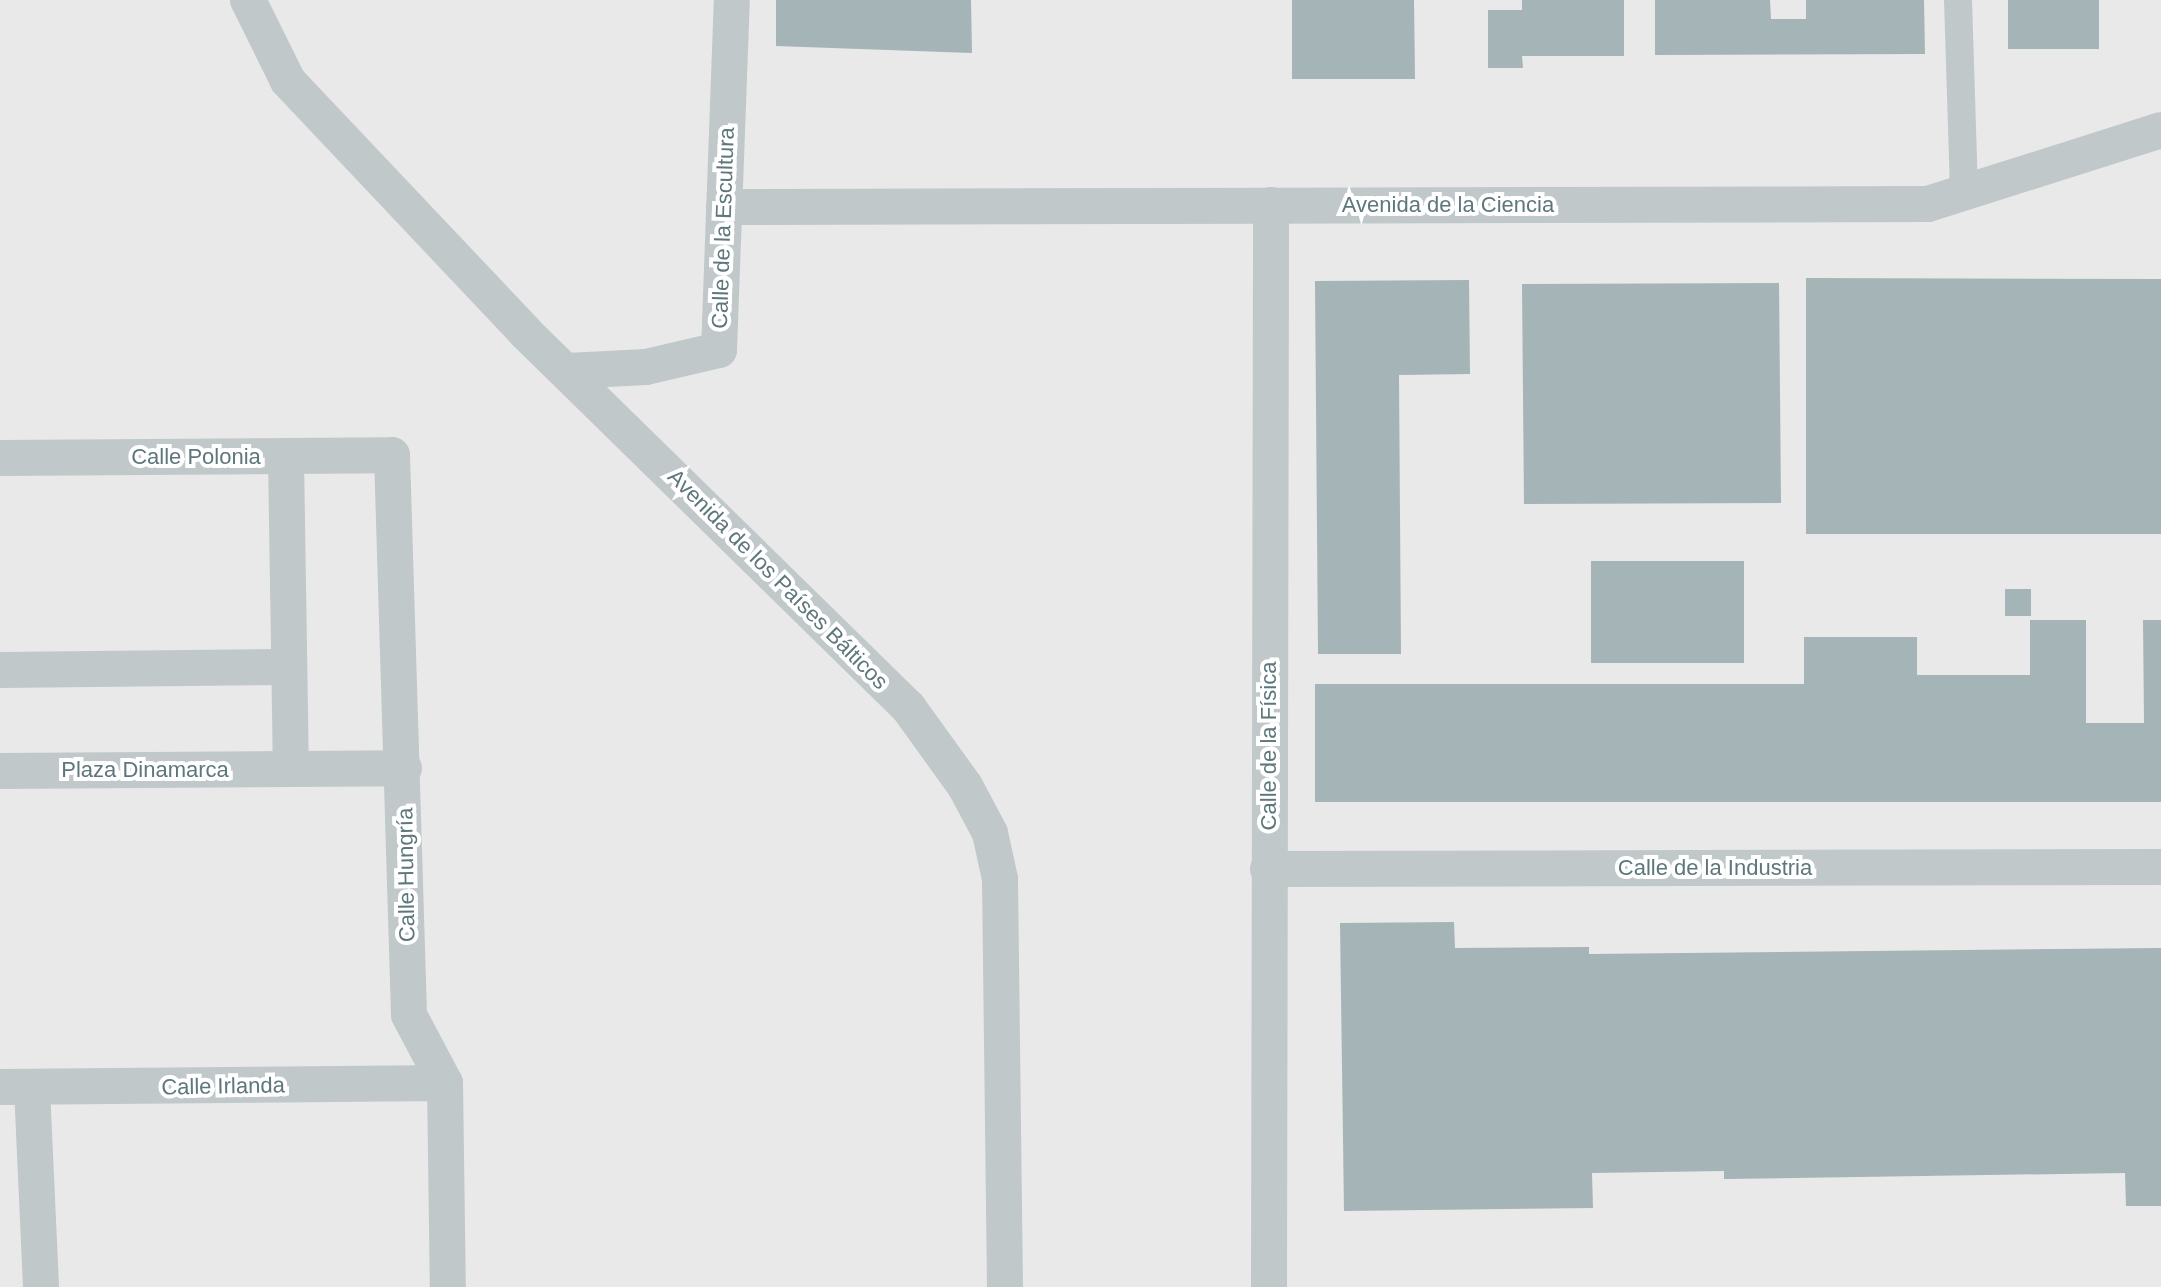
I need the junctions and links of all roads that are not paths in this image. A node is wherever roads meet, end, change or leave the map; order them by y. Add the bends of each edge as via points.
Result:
1 (248, 0) edge
2 (732, 0) edge
3 (1958, 0) edge
4 (2161, 130) edge
5 (1964, 192) junction
6 (1271, 205) junction
7 (724, 207) junction
8 (567, 371) junction
9 (392, 455) joint
10 (286, 457) junction
11 (0, 458) edge
12 (289, 667) junction
13 (0, 670) edge
14 (291, 768) junction
15 (404, 768) junction
16 (0, 771) edge
17 (2161, 867) edge
18 (1268, 869) junction
19 (445, 1083) junction
20 (16, 1088) edge
21 (41, 1287) edge
22 (448, 1287) edge
23 (1005, 1287) edge
24 (1269, 1287) edge

1 - 8 street, Avenida de los Países Bálticos via 288,81
2 - 7 street, Calle de la Escultura
3 - 5 street
4 - 5 street, Avenida de la Ciencia
5 - 6 street, Avenida de la Ciencia via 1928,204
6 - 7 street, Avenida de la Ciencia
6 - 18 street, Calle de la Física
7 - 8 street, Calle de la Escultura via 719,350 646,367
8 - 23 street, Avenida de los Países Bálticos via 908,707 990,833 1000,879
9 - 10 street, Calle Polonia
9 - 15 street, Calle Hungría
10 - 11 street, Calle Polonia
10 - 12 street
12 - 13 street
12 - 14 street
14 - 15 street, Plaza Dinamarca
14 - 16 street, Plaza Dinamarca
15 - 19 street, Calle Hungría via 409,1015
17 - 18 street, Calle de la Industria
18 - 24 street, Calle de la Física
19 - 20 street, Calle Irlanda
19 - 22 street, Calle Hungría
20 - 21 street

